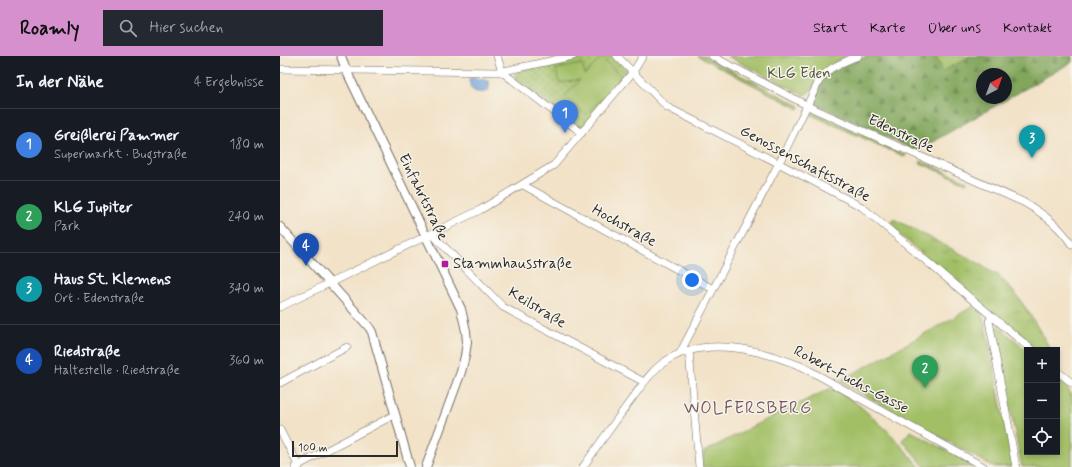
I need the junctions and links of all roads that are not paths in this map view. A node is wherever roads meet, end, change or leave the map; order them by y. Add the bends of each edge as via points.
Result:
1 (341, 56) edge
2 (497, 56) edge
3 (573, 56) edge
4 (617, 56) edge
5 (643, 56) edge
6 (712, 56) edge
7 (858, 56) edge
8 (848, 58) edge
9 (280, 69) edge
10 (346, 70) junction
11 (502, 72) junction
12 (633, 72) junction
13 (808, 105) junction
14 (582, 133) junction
15 (778, 163) junction
16 (523, 185) junction
17 (280, 227) edge
18 (429, 236) junction
19 (1072, 246) edge
20 (330, 283) junction
21 (713, 289) junction
22 (280, 307) edge
23 (992, 317) junction
24 (347, 347) dead end
25 (1028, 347) edge
26 (689, 351) junction
27 (680, 353) junction
28 (1060, 373) edge
29 (644, 382) junction
30 (280, 383) edge
31 (1072, 383) edge
32 (394, 415) junction
33 (280, 430) edge
34 (298, 466) edge
35 (410, 467) edge
36 (426, 467) edge
37 (583, 467) edge
38 (699, 467) edge
39 (984, 467) edge
40 (1016, 467) edge

1 - 10 street, Einfahrtstraße
2 - 11 street
3 - 11 street
4 - 12 street, Genossenschaftsstraße
5 - 12 street
6 - 13 street, Edenstraße
7 - 8 street
8 - 13 street via 824,74
9 - 10 street
10 - 11 street
10 - 18 street, Einfahrtstraße
11 - 14 street
12 - 14 street
12 - 15 street, Genossenschaftsstraße via 667,107
13 - 15 street
13 - 19 street, Edenstraße via 1027,204 1052,222
14 - 16 street via 554,165
15 - 21 street
15 - 23 street, Genossenschaftsstraße via 865,210
16 - 18 street
16 - 21 street, Hochstraße
17 - 20 street
18 - 20 street
18 - 29 street, Keilstraße via 503,307
18 - 36 street, Einfahrtstraße via 461,309 467,342 461,372
20 - 22 street
20 - 32 street via 372,332
21 - 27 street
23 - 25 street, Genossenschaftsstraße
23 - 40 street via 989,321
24 - 30 street
26 - 27 street, Robert-Fuchs-Gasse
26 - 38 street
26 - 39 street, Robert-Fuchs-Gasse via 733,348 776,356 816,373
27 - 29 street, Robert-Fuchs-Gasse via 662,364
28 - 31 street
29 - 37 street, Robert-Fuchs-Gasse
32 - 34 street
32 - 35 street
33 - 34 street

